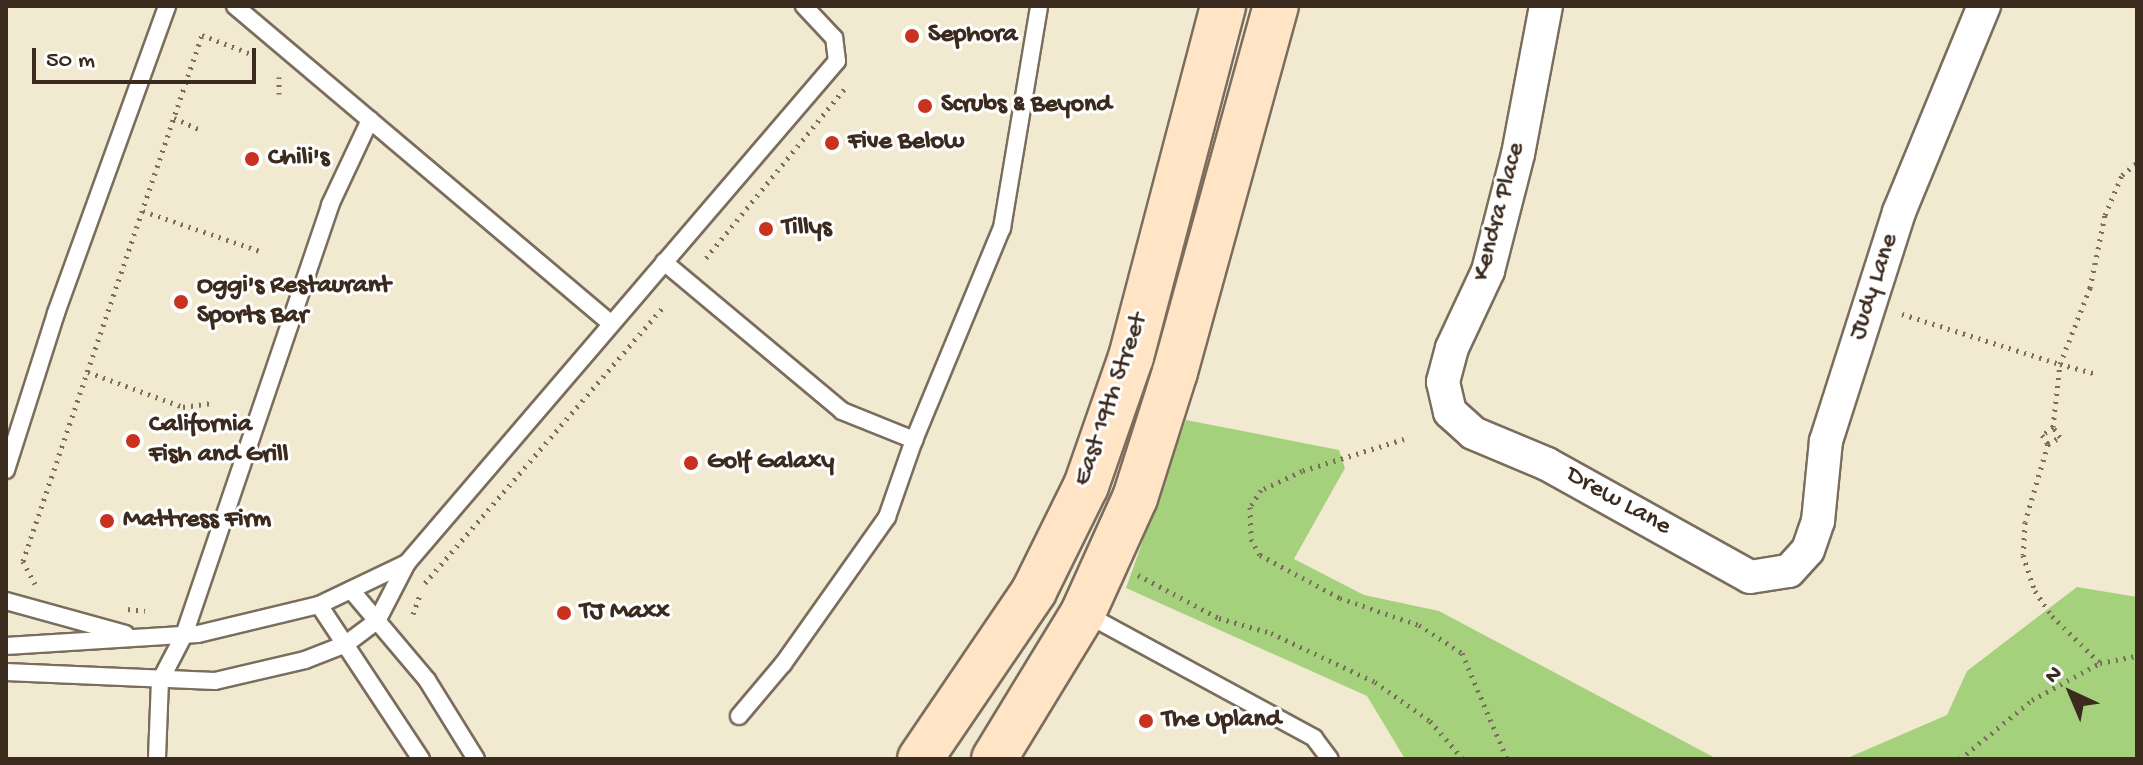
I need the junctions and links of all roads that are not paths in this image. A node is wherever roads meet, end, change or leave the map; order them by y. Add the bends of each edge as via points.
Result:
1 (167, 6) edge
2 (235, 6) edge
3 (804, 6) edge
4 (1039, 6) edge
5 (1223, 6) edge
6 (1276, 6) edge
7 (1546, 6) edge
8 (1984, 6) edge
9 (370, 120) junction
10 (664, 262) junction
11 (611, 324) junction
12 (1450, 412) joint
13 (914, 440) junction
14 (6, 470) edge
15 (407, 563) junction
16 (1789, 571) joint
17 (351, 590) junction
18 (6, 601) edge
19 (319, 605) junction
20 (1083, 613) junction
21 (377, 621) junction
22 (184, 635) junction
23 (139, 638) junction
24 (346, 644) junction
25 (6, 646) edge
26 (6, 672) edge
27 (160, 681) junction
28 (739, 716) dead end
29 (157, 758) edge
30 (421, 759) edge
31 (476, 759) edge
32 (920, 759) edge
33 (994, 759) edge
34 (1330, 759) edge

1 - 14 lane via 56,313
2 - 9 lane
3 - 10 lane via 834,38 837,61
4 - 13 lane via 1002,228
5 - 32 main road, East 19th Street via 1131,357 1086,486 1034,591
6 - 20 main road, East 19th Street via 1171,386 1135,498
7 - 12 street, Kendra Place via 1518,154 1488,271 1452,348 1443,382
8 - 16 street, Judy Lane via 1899,212 1826,441 1818,521 1808,550
9 - 11 lane
9 - 22 lane via 330,205
10 - 11 lane
10 - 13 lane via 842,411
11 - 15 lane
12 - 16 street, Drew Lane via 1473,433 1547,464 1724,565 1750,577
13 - 28 lane via 887,517 783,664
15 - 17 lane
15 - 21 lane
17 - 19 lane
17 - 21 lane
18 - 23 lane
19 - 22 lane
19 - 24 lane
20 - 33 main road, East 19th Street
20 - 34 lane via 1314,738
21 - 24 lane
21 - 31 lane via 427,680
22 - 23 lane
22 - 27 lane
23 - 25 lane
24 - 27 lane via 305,660 215,681
24 - 30 lane
26 - 27 lane
27 - 29 lane

